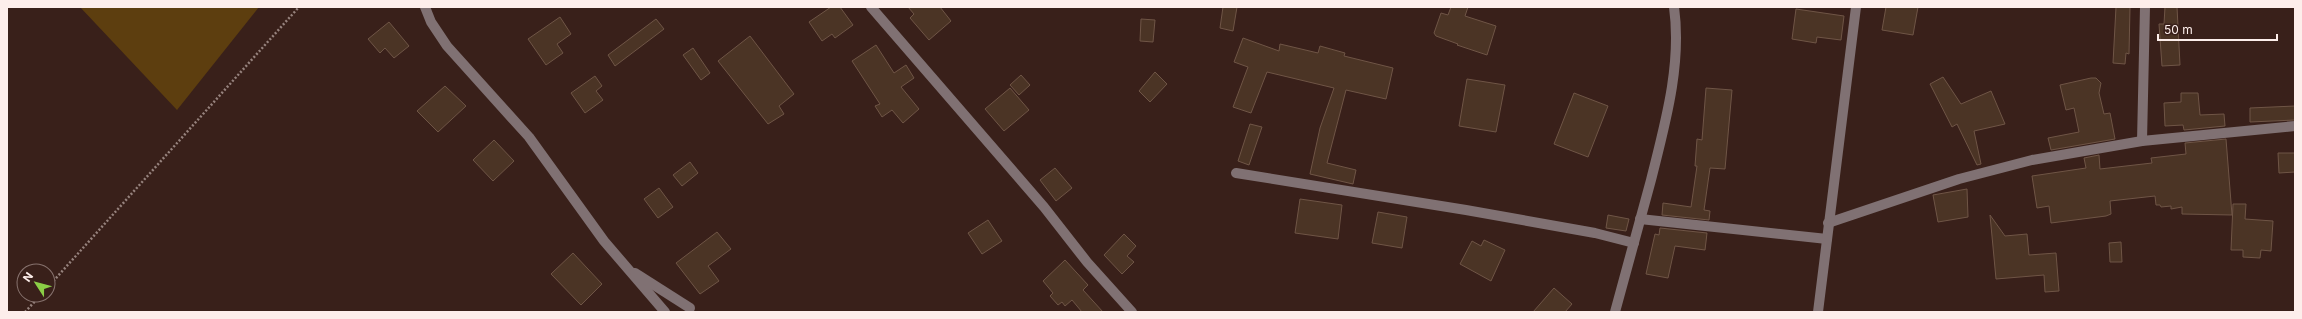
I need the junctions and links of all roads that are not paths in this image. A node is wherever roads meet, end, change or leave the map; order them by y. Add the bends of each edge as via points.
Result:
1 (425, 7) edge
2 (870, 7) edge
3 (1674, 7) edge
4 (1856, 7) edge
5 (2145, 7) edge
6 (2295, 126) edge
7 (2142, 141) junction
8 (1236, 173) dead end
9 (1640, 219) junction
10 (1828, 223) junction
11 (1826, 239) junction
12 (1634, 243) junction
13 (624, 265) junction
14 (690, 308) dead end
15 (665, 312) edge
16 (1132, 312) edge
17 (1616, 312) edge
18 (1818, 312) edge

1 - 13 street via 431,22 447,46 529,138
2 - 16 street
3 - 9 street via 1674,66 1668,112
4 - 10 street
5 - 7 street
6 - 7 street
7 - 10 street via 2032,160 1981,173
8 - 12 street via 1595,233
9 - 11 street
9 - 12 street
10 - 11 street
11 - 18 street
12 - 17 street
13 - 14 street
13 - 15 street

